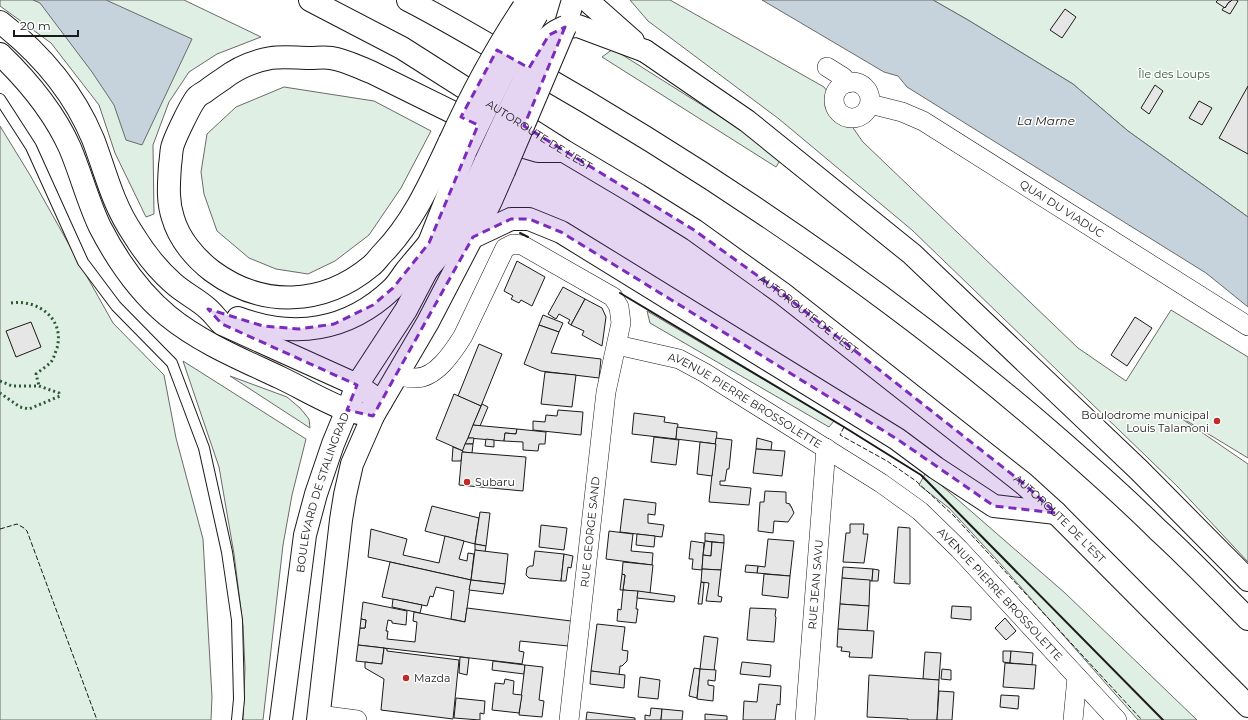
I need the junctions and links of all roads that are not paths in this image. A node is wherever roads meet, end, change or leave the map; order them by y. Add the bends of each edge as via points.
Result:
1 (310, 0) edge
2 (408, 0) edge
3 (573, 0) edge
4 (588, 0) edge
5 (533, 6) edge
6 (0, 22) edge
7 (566, 27) junction
8 (645, 51) junction
9 (0, 54) edge
10 (827, 67) dead end
11 (848, 83) junction
12 (0, 99) edge
13 (870, 104) junction
14 (458, 146) junction
15 (564, 151) junction
16 (495, 166) junction
17 (473, 237) junction
18 (429, 243) junction
19 (427, 270) junction
20 (208, 309) junction
21 (1248, 326) edge
22 (617, 345) junction
23 (398, 374) junction
24 (356, 385) junction
25 (377, 409) junction
26 (347, 410) junction
27 (826, 448) junction
28 (1056, 513) junction
29 (1248, 580) edge
30 (1248, 619) edge
31 (1077, 677) junction
32 (1248, 706) edge
33 (319, 718) edge
34 (237, 720) edge
35 (280, 720) edge
36 (357, 720) edge
37 (569, 720) edge
38 (804, 720) edge
39 (1073, 720) edge
40 (1117, 720) edge

1 - 15 main road, AUTOROUTE DE L’EST via 402,48
2 - 30 main road via 587,101 720,184 819,251 968,364 1060,441 1158,529
3 - 7 main road
4 - 8 main road
5 - 14 main road, bridge via 500,44 484,72 467,105
6 - 20 main road via 47,64 72,98 83,117 115,202 146,254 174,284
7 - 8 main road via 578,26
7 - 16 main road, bridge
8 - 29 main road via 747,121 912,254 1139,470
9 - 26 main road via 34,89 56,120 100,228 131,278 151,300 168,316 213,345
10 - 11 street
11 - 13 street via 854,82 865,88
11 - 13 street via 838,89 836,94 835,105 838,110 853,118 864,114
12 - 34 lane via 31,147 83,262 116,306 172,363 204,448 227,552 237,620
13 - 21 street, QUAI DU VIADUC via 902,112 923,121
14 - 15 main road via 393,243 372,265 328,291 279,298 242,288 224,280 205,266 190,250 173,218 168,184 172,147 197,97 231,73 272,58 330,58 346,62 520,146 538,151
14 - 18 main road, BOULEVARD DE STALINGRAD
15 - 28 main road, AUTOROUTE DE L’EST via 694,230 784,294 1023,483
16 - 17 main road, BOULEVARD DE STALINGRAD via 490,203
16 - 19 main road via 441,253
17 - 23 main road, BOULEVARD DE STALINGRAD
17 - 28 main road via 511,219 529,219 561,232 897,439 994,506
18 - 19 main road, BOULEVARD DE STALINGRAD
18 - 20 main road via 393,288 373,305 334,324 299,329 263,326
19 - 24 main road, BOULEVARD DE STALINGRAD via 406,310
20 - 24 main road via 222,324
22 - 23 street via 621,323 619,307 613,297 522,245 513,244 505,248 455,349 428,375 413,378
22 - 27 street, AVENUE PIERRE BROSSOLETTE via 679,359
22 - 37 street, RUE GEORGE SAND via 606,392
23 - 25 main road, BOULEVARD DE STALINGRAD
24 - 25 main road
24 - 26 main road, BOULEVARD DE STALINGRAD
25 - 26 main road
25 - 33 main road, BOULEVARD DE STALINGRAD via 352,464 345,495
26 - 35 main road, BOULEVARD DE STALINGRAD via 316,494 305,535
27 - 31 street, AVENUE PIERRE BROSSOLETTE via 920,511 959,549
27 - 38 street, RUE JEAN SAVU
28 - 32 main road, AUTOROUTE DE L’EST
31 - 39 street
31 - 40 street, AVENUE PIERRE BROSSOLETTE
33 - 36 street

